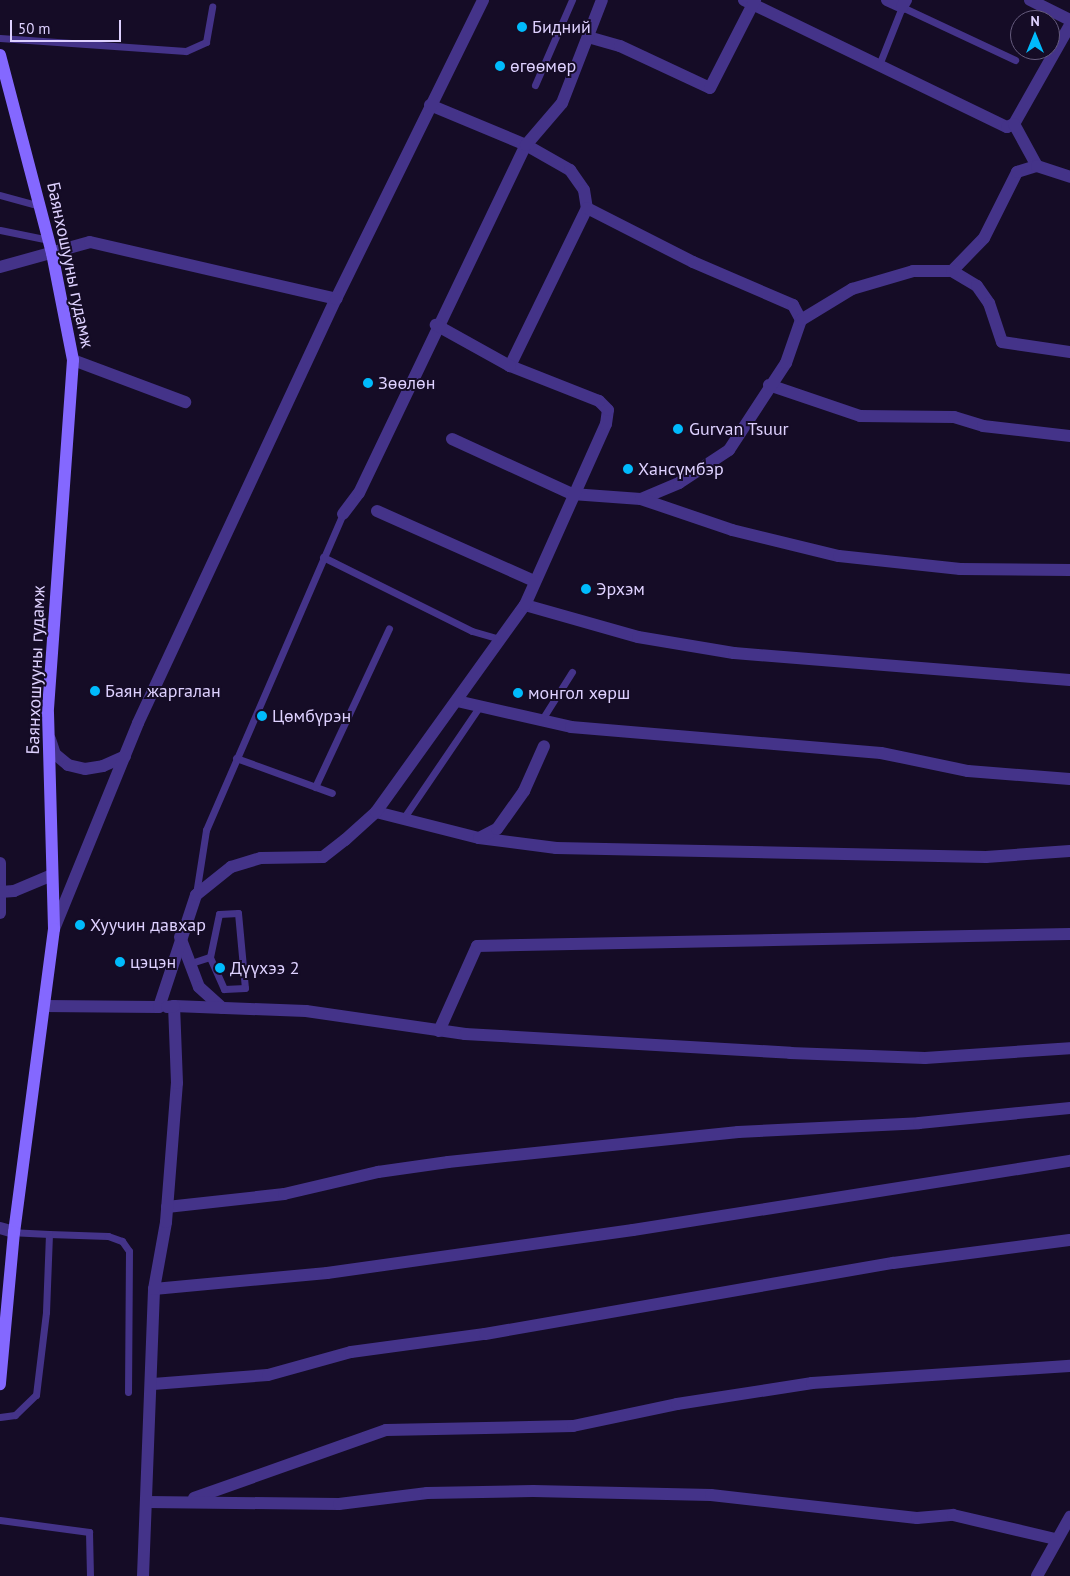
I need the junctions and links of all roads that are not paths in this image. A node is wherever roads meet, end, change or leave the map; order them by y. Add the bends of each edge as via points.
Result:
1 (483, 0) edge
2 (572, 0) edge
3 (602, 0) edge
4 (887, 0) edge
5 (1030, 0) edge
6 (751, 1) edge
7 (904, 4) edge
8 (212, 7) dead end
9 (1070, 20) edge
10 (1070, 25) edge
11 (588, 37) junction
12 (0, 38) edge
13 (0, 55) edge
14 (1010, 57) edge
15 (879, 65) junction
16 (535, 85) dead end
17 (430, 105) junction
18 (1014, 124) junction
19 (526, 145) junction
20 (1037, 166) junction
21 (1070, 177) edge
22 (0, 195) edge
23 (40, 206) junction
24 (587, 208) junction
25 (0, 230) edge
26 (48, 240) junction
27 (52, 253) junction
28 (0, 267) edge
29 (952, 271) junction
30 (336, 299) junction
31 (800, 320) junction
32 (436, 325) junction
33 (1070, 352) edge
34 (73, 360) junction
35 (510, 366) junction
36 (769, 385) junction
37 (185, 402) dead end
38 (1070, 436) edge
39 (452, 439) dead end
40 (572, 494) junction
41 (640, 499) junction
42 (377, 511) dead end
43 (343, 514) joint
44 (323, 556) junction
45 (1070, 570) edge
46 (534, 581) junction
47 (525, 605) junction
48 (389, 628) dead end
49 (500, 639) junction
50 (572, 672) dead end
51 (1070, 680) edge
52 (457, 701) junction
53 (479, 707) junction
54 (542, 721) junction
55 (48, 735) junction
56 (544, 746) dead end
57 (125, 756) junction
58 (236, 758) junction
59 (1070, 779) edge
60 (315, 788) junction
61 (332, 793) dead end
62 (376, 812) junction
63 (403, 819) junction
64 (479, 838) junction
65 (1070, 851) edge
66 (0, 863) edge
67 (52, 876) junction
68 (1, 892) edge
69 (196, 895) junction
70 (0, 913) edge
71 (54, 929) junction
72 (1070, 934) edge
73 (180, 937) junction
74 (210, 957) junction
75 (188, 964) junction
76 (44, 1006) junction
77 (174, 1006) junction
78 (159, 1007) junction
79 (223, 1008) junction
80 (439, 1031) junction
81 (1070, 1048) edge
82 (1070, 1108) edge
83 (1070, 1161) edge
84 (167, 1207) junction
85 (0, 1228) edge
86 (14, 1232) junction
87 (49, 1234) junction
88 (1070, 1240) edge
89 (4, 1287) edge
90 (154, 1289) junction
91 (1070, 1366) edge
92 (0, 1384) edge
93 (153, 1384) junction
94 (128, 1392) dead end
95 (0, 1417) edge
96 (191, 1500) junction
97 (147, 1502) junction
98 (1070, 1517) edge
99 (0, 1520) edge
100 (1055, 1539) junction
101 (90, 1576) edge
102 (142, 1576) edge
103 (1037, 1576) edge

1 - 17 street
2 - 16 lane
3 - 11 street
4 - 7 street
5 - 9 street
6 - 11 street via 710,88 620,46
6 - 15 street
7 - 14 lane
7 - 15 lane
8 - 12 lane via 206,42 186,52
10 - 18 street
11 - 19 street via 562,103
13 - 23 main road, Баянхошууны гудамж
15 - 18 street via 1000,124
17 - 19 street
17 - 30 street
18 - 20 street
19 - 24 street via 570,170 584,190
19 - 32 street
20 - 21 street
20 - 29 street via 1017,172 984,238
22 - 23 lane
23 - 26 main road, Баянхошууны гудамж
24 - 31 street via 693,262 793,305
24 - 35 street
25 - 26 lane
26 - 27 main road, Баянхошууны гудамж
27 - 28 street
27 - 30 street via 90,242
27 - 34 main road, Баянхошууны гудамж
29 - 31 street via 912,271 852,288
29 - 33 street via 977,286 989,303 1002,342
30 - 57 street
31 - 36 street via 786,363
32 - 35 street
32 - 43 street via 358,492
34 - 37 street
34 - 55 main road, Баянхошууны гудамж
35 - 40 street via 599,401 608,410 606,424
36 - 38 street via 860,416 954,417 984,426
36 - 41 street via 729,450 679,483
39 - 40 street
40 - 41 street
40 - 46 street
41 - 45 street via 732,530 839,556 960,569
42 - 46 street
43 - 44 lane
44 - 49 lane via 472,631
44 - 58 lane
46 - 47 street
47 - 49 street
47 - 51 street via 638,637 734,654
48 - 60 lane
49 - 52 street
50 - 54 lane
52 - 53 street
52 - 62 street
53 - 54 street
53 - 63 lane
54 - 59 street via 881,753 968,771
55 - 57 street via 56,754 68,765 103,766
55 - 67 main road, Баянхошууны гудамж
56 - 64 street via 524,791 497,829
57 - 71 street
58 - 60 lane
58 - 69 lane via 206,830
60 - 61 lane
62 - 63 street
62 - 69 street via 323,857 261,858 238,864 216,876
63 - 64 street
64 - 65 street via 631,851 976,857
66 - 68 street
67 - 68 street
67 - 71 main road, Баянхошууны гудамж
68 - 70 street
69 - 73 street
71 - 76 main road, Баянхошууны гудамж
72 - 80 street via 477,946
73 - 75 street
73 - 78 street
74 - 74 lane via 216,919 224,911 238,913 245,988 224,989
74 - 75 lane
75 - 79 street via 198,987
76 - 78 street
76 - 86 main road, Баянхошууны гудамж
77 - 78 street
77 - 79 street
77 - 84 street via 177,1083
79 - 80 street via 306,1012
80 - 81 street via 916,1058
82 - 84 street via 920,1123 738,1132 448,1162 378,1172 284,1194
83 - 90 street via 632,1230 327,1272
84 - 90 street
85 - 86 street
86 - 87 lane
86 - 89 main road, Баянхошууны гудамж
87 - 94 lane via 108,1236 122,1241 129,1251
87 - 95 lane via 36,1395 15,1415
88 - 93 street via 893,1263 485,1334 351,1352 268,1375
89 - 92 main road, Баянхошууны гудамж
90 - 93 street
91 - 96 street via 812,1383 677,1404 573,1426 386,1430
93 - 97 street
96 - 97 street
96 - 100 street via 245,1505 339,1504 427,1493 711,1494 916,1518 953,1515
97 - 102 street
98 - 100 street
99 - 101 lane via 88,1532
100 - 103 street

